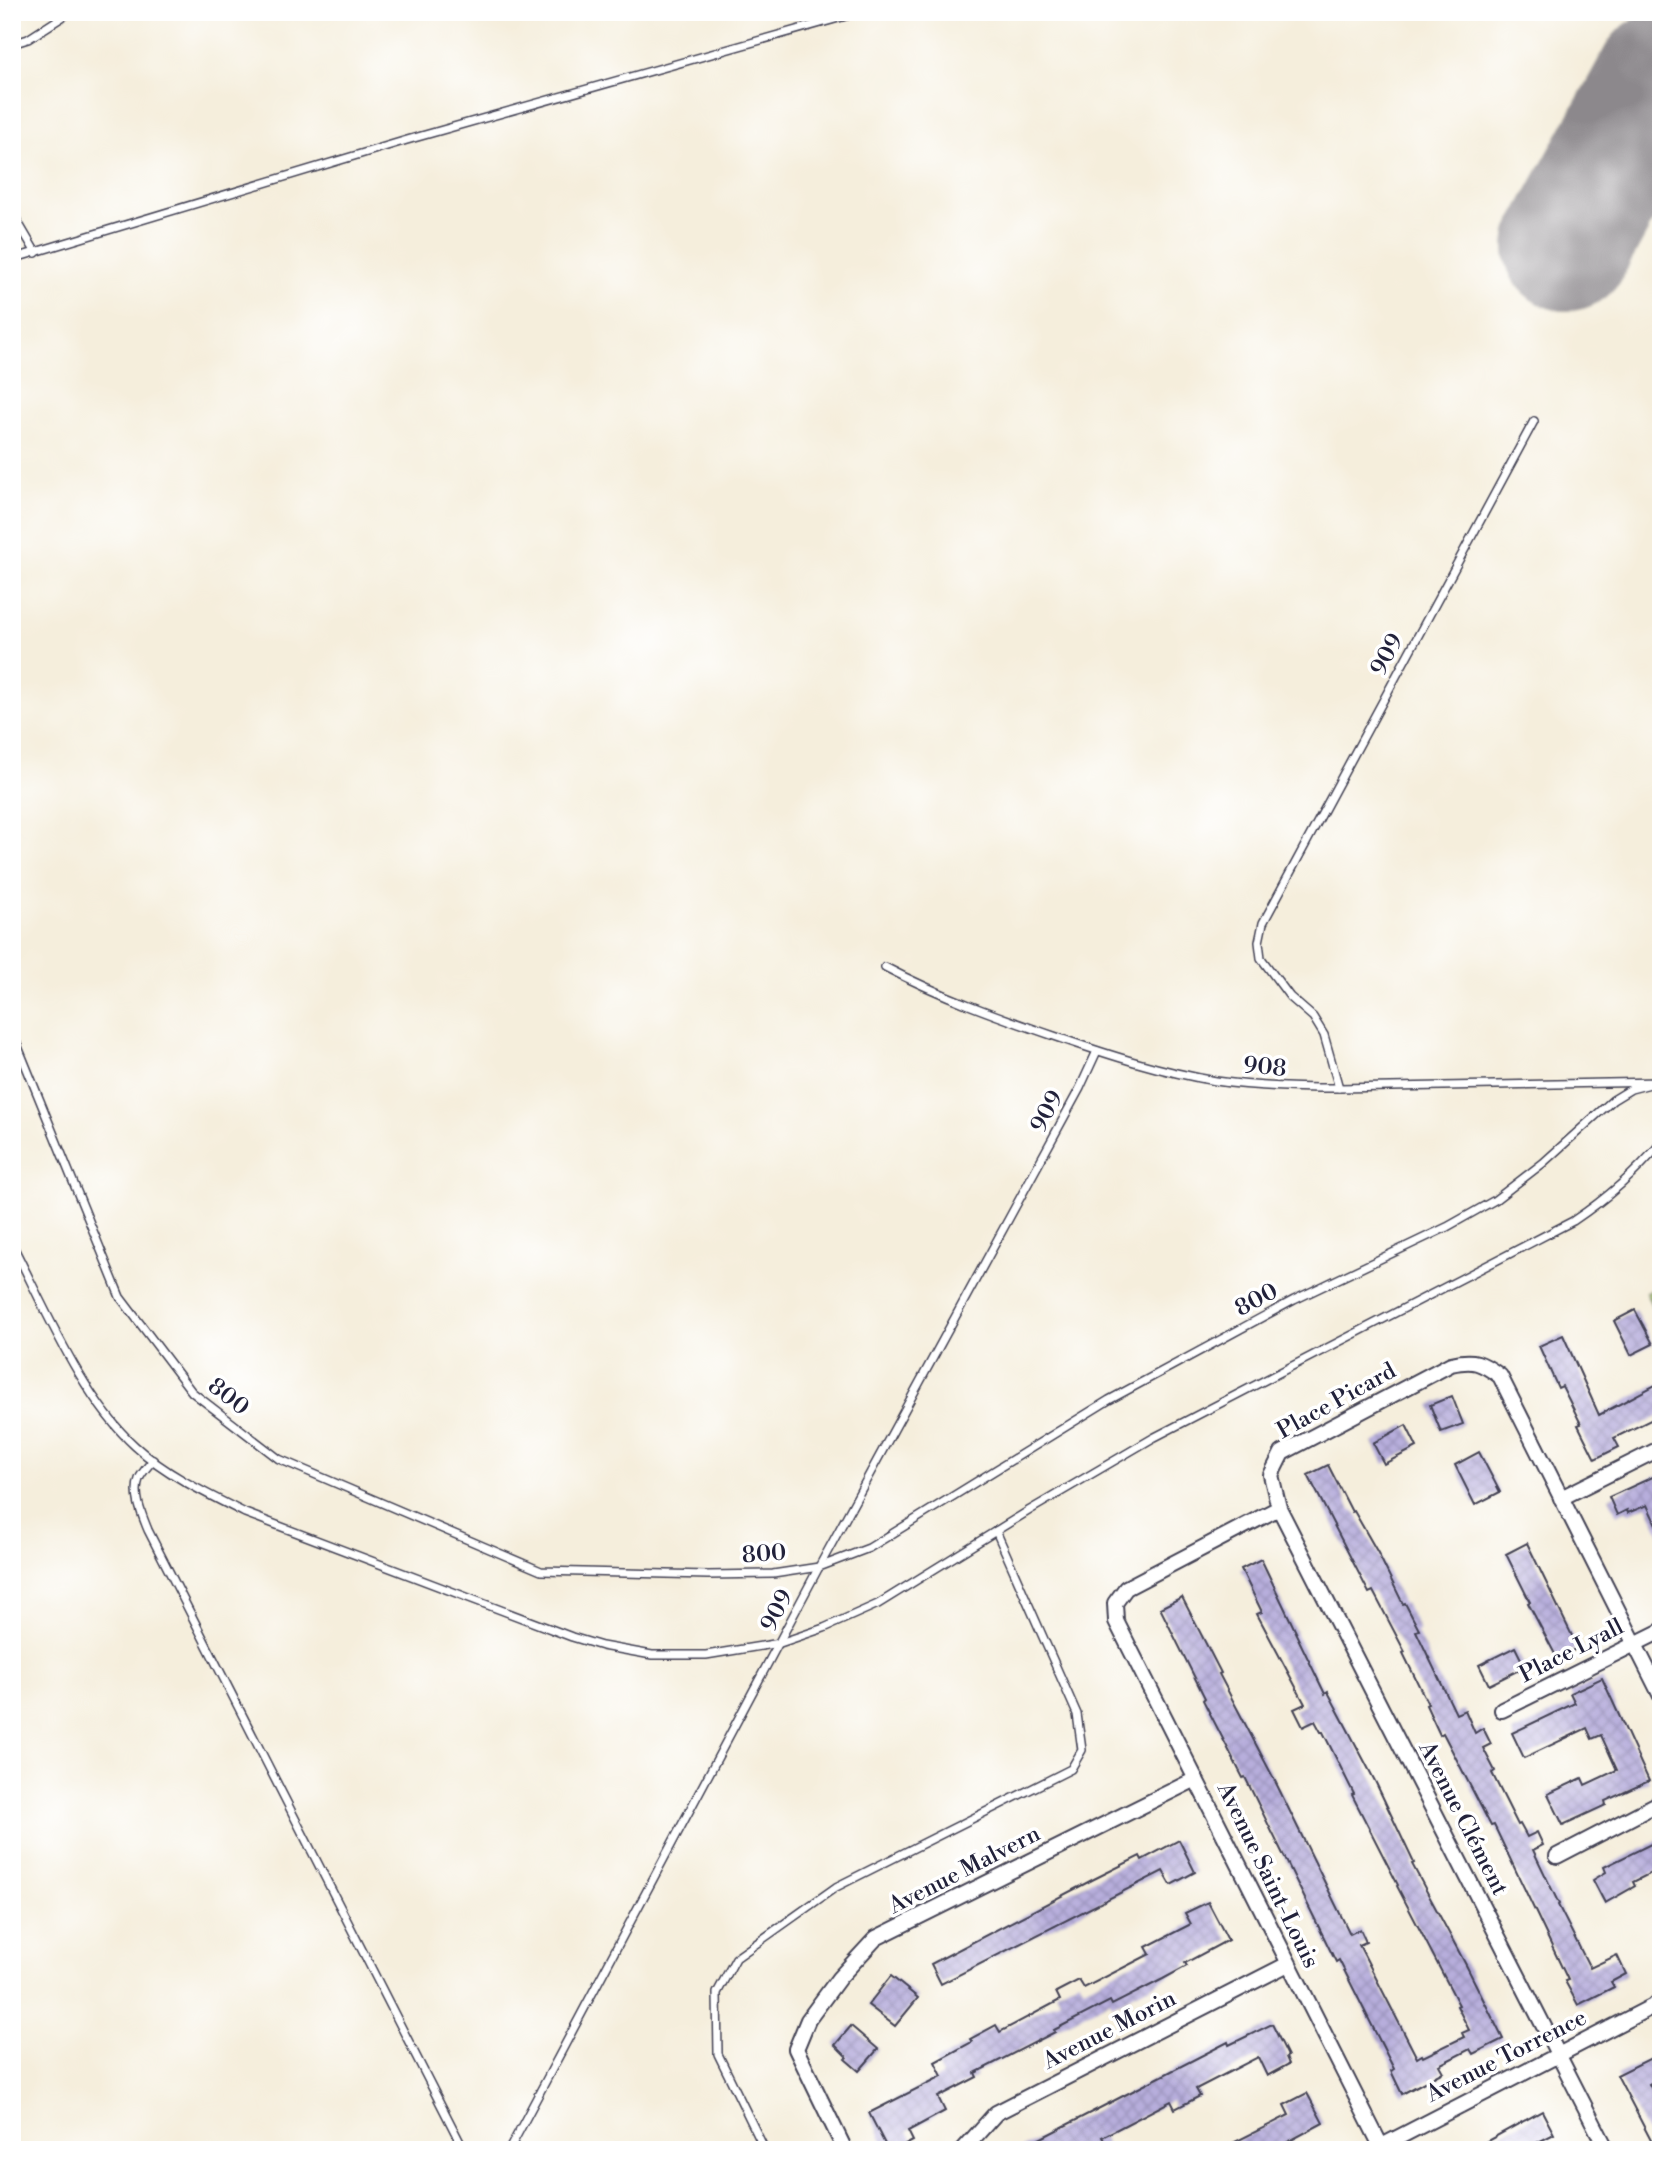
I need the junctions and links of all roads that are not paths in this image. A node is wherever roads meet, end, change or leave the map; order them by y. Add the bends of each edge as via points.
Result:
1 (71, 12) edge
2 (860, 12) edge
3 (12, 44) edge
4 (12, 212) edge
5 (36, 253) junction
6 (12, 259) edge
7 (1534, 421) dead end
8 (885, 967) dead end
9 (12, 1032) edge
10 (1097, 1051) junction
11 (1657, 1082) edge
12 (1339, 1088) junction
13 (1661, 1143) edge
14 (12, 1244) edge
15 (1661, 1448) edge
16 (153, 1460) junction
17 (1561, 1499) junction
18 (1279, 1508) junction
19 (996, 1531) junction
20 (819, 1567) junction
21 (1661, 1631) edge
22 (780, 1643) junction
23 (1634, 1644) junction
24 (1661, 1696) edge
25 (1502, 1710) dead end
26 (1196, 1779) junction
27 (1661, 1802) edge
28 (1558, 1856) dead end
29 (1288, 1964) junction
30 (1661, 2002) edge
31 (1558, 2053) junction
32 (1379, 2148) edge
33 (464, 2150) edge
34 (509, 2150) edge
35 (765, 2150) edge
36 (845, 2150) edge
37 (963, 2150) edge
38 (1607, 2150) edge

1 - 3 lane
2 - 5 lane
4 - 5 lane
5 - 6 lane
7 - 12 lane, 909 via 1263,922 1261,958 1324,1035
8 - 10 lane, 908 via 968,1005
9 - 20 lane, 800 via 120,1297 192,1392 279,1459 541,1571 708,1575 773,1574
10 - 12 lane, 908 via 1216,1081
10 - 20 lane, 909
11 - 12 lane, 908
11 - 20 lane, 800 via 1613,1100 1495,1200 1200,1350 1109,1400 879,1542
13 - 19 lane via 1627,1179 1573,1221 1153,1438
14 - 16 lane via 92,1394 119,1429
15 - 17 street
16 - 22 lane via 245,1513 601,1646 677,1656
16 - 33 lane via 137,1489 141,1515
17 - 18 street, Place Picard via 1500,1376 1476,1361 1451,1364 1282,1453 1271,1475
17 - 23 street
18 - 26 street, Avenue Saint-Louis via 1126,1588 1115,1603 1116,1621
18 - 31 street, Avenue Clément
19 - 22 lane via 878,1604
19 - 35 lane via 1077,1714 1082,1750 1071,1769 836,1887 736,1958 717,1993 718,2054
20 - 22 lane, 909
21 - 23 street, Place Lyall
22 - 34 lane, 909
23 - 24 street
23 - 25 street, Place Lyall
26 - 29 street, Avenue Saint-Louis
26 - 36 street, Avenue Malvern via 876,1938 808,2020 796,2049
27 - 28 street
29 - 32 street, Avenue Saint-Louis
29 - 37 street, Avenue Morin via 996,2113
30 - 31 street, Avenue Torrence
31 - 32 street, Avenue Torrence
31 - 38 street, Avenue Clément

